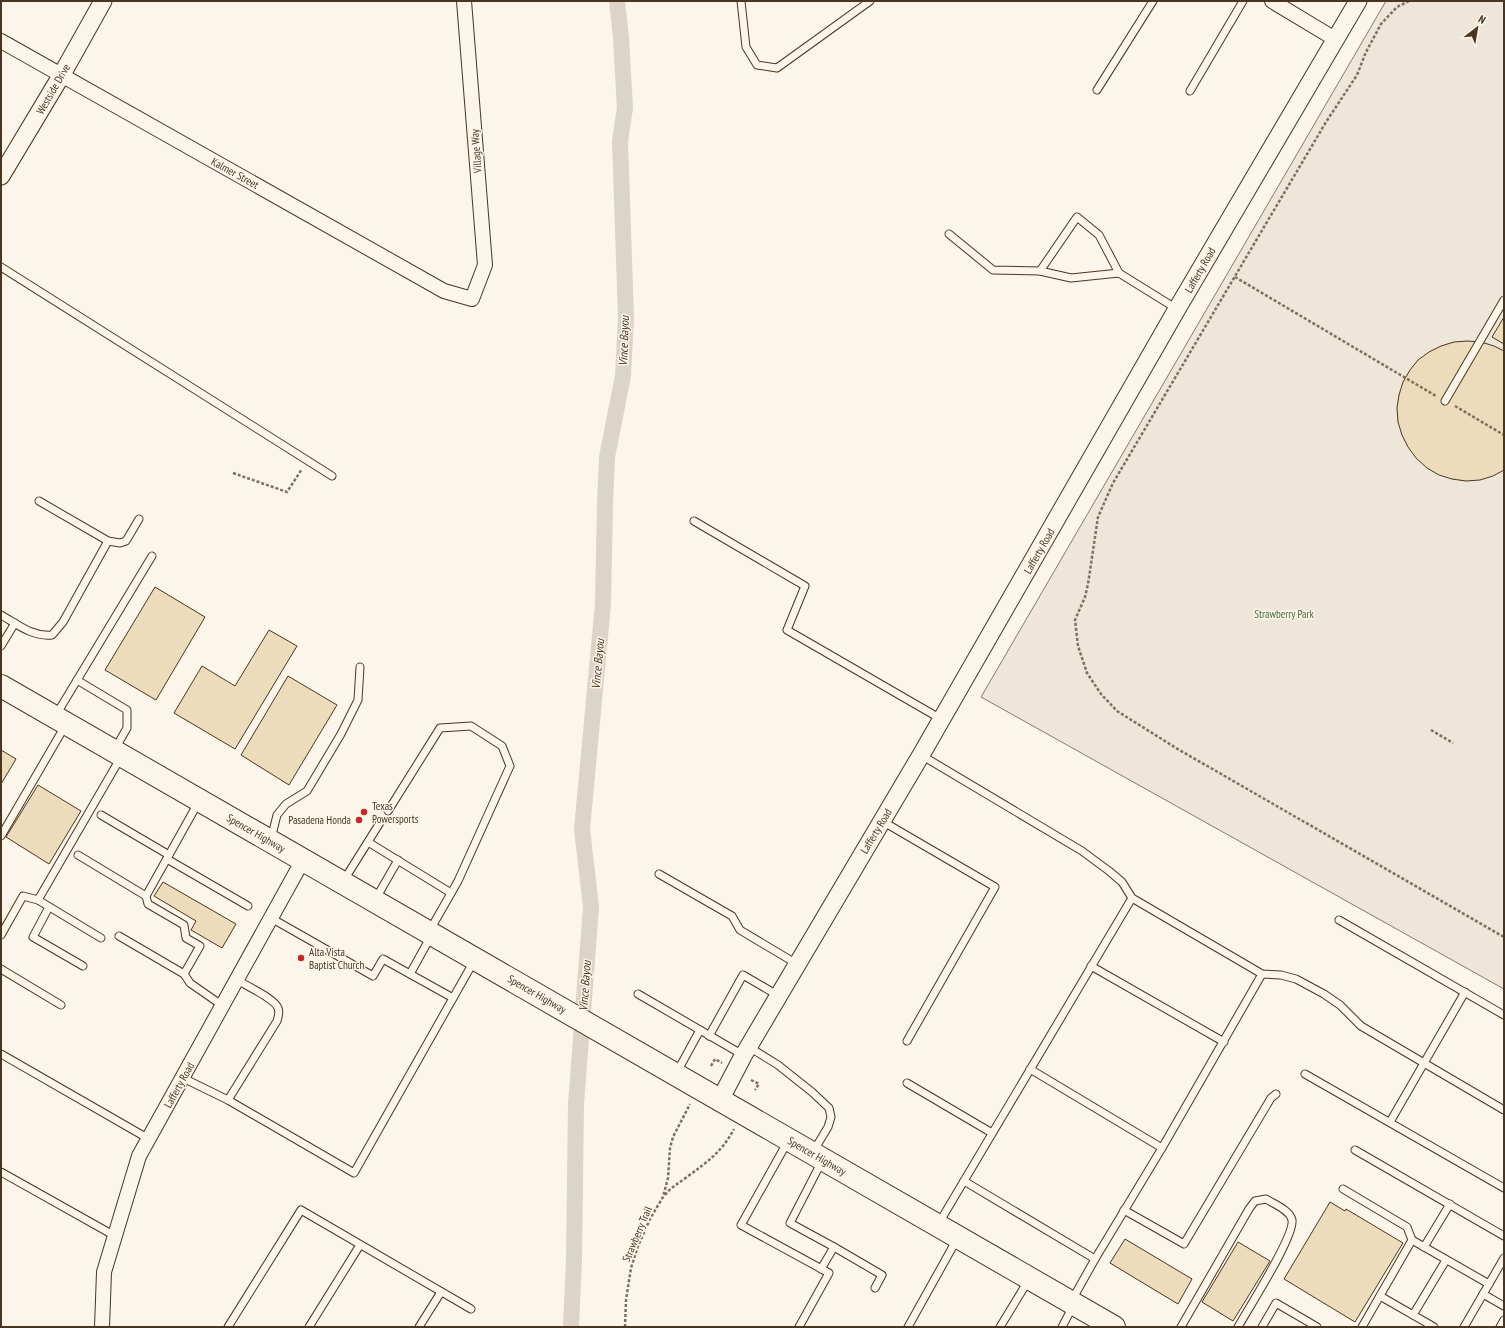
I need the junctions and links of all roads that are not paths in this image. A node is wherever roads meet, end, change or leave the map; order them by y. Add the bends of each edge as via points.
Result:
1 (103, 1) edge
2 (464, 1) edge
3 (741, 1) edge
4 (870, 1) edge
5 (1154, 1) edge
6 (1243, 1) edge
7 (1272, 1) edge
8 (1358, 1) edge
9 (1335, 39) junction
10 (1, 42) edge
11 (61, 76) junction
12 (1097, 90) dead end
13 (1190, 91) dead end
14 (1, 176) edge
15 (949, 234) dead end
16 (1, 267) edge
17 (1040, 271) junction
18 (1119, 273) junction
19 (472, 299) joint
20 (1504, 300) edge
21 (1177, 309) junction
22 (1445, 401) road end
23 (332, 476) dead end
24 (39, 501) dead end
25 (139, 519) dead end
26 (694, 521) dead end
27 (108, 541) junction
28 (152, 556) dead end
29 (1, 614) edge
30 (15, 623) junction
31 (1, 646) edge
32 (360, 667) dead end
33 (77, 680) junction
34 (1, 686) edge
35 (61, 720) junction
36 (942, 720) junction
37 (118, 753) junction
38 (921, 755) junction
39 (200, 801) junction
40 (388, 811) dead end
41 (101, 815) dead end
42 (381, 821) dead end
43 (882, 821) junction
44 (1, 836) edge
45 (270, 841) junction
46 (368, 842) junction
47 (78, 855) dead end
48 (168, 857) junction
49 (303, 860) junction
50 (398, 860) junction
51 (659, 874) dead end
52 (342, 883) junction
53 (451, 893) junction
54 (146, 896) junction
55 (1132, 898) junction
56 (38, 900) junction
57 (374, 901) junction
58 (248, 906) dead end
59 (49, 907) junction
60 (271, 918) junction
61 (1339, 920) dead end
62 (430, 933) junction
63 (1, 935) edge
64 (119, 936) dead end
65 (101, 938) dead end
66 (475, 959) junction
67 (797, 964) junction
68 (83, 966) dead end
69 (1091, 966) junction
70 (1, 969) edge
71 (184, 974) junction
72 (410, 974) junction
73 (1262, 974) junction
74 (237, 980) junction
75 (1465, 992) junction
76 (638, 994) dead end
77 (779, 996) junction
78 (453, 998) junction
79 (61, 1005) dead end
80 (223, 1006) junction
81 (1504, 1014) edge
82 (700, 1030) junction
83 (709, 1036) junction
84 (907, 1041) dead end
85 (1224, 1042) junction
86 (746, 1051) junction
87 (1, 1054) edge
88 (1424, 1063) junction
89 (1030, 1069) junction
90 (1306, 1074) dead end
91 (676, 1075) junction
92 (183, 1078) junction
93 (908, 1083) dead end
94 (1276, 1094) dead end
95 (228, 1100) junction
96 (720, 1100) junction
97 (1504, 1110) edge
98 (1390, 1122) junction
99 (992, 1133) junction
100 (149, 1139) junction
101 (789, 1139) junction
102 (1162, 1148) junction
103 (1355, 1150) dead end
104 (818, 1156) junction
105 (1, 1172) edge
106 (964, 1181) junction
107 (1504, 1188) edge
108 (1343, 1189) dead end
109 (1450, 1204) junction
110 (1124, 1210) junction
111 (937, 1226) junction
112 (115, 1236) junction
113 (1504, 1236) edge
114 (958, 1237) junction
115 (1412, 1240) junction
116 (360, 1245) junction
117 (834, 1247) junction
118 (1424, 1247) junction
119 (1504, 1258) edge
120 (1096, 1259) junction
121 (1446, 1260) junction
122 (821, 1269) junction
123 (1030, 1279) junction
124 (1489, 1284) junction
125 (875, 1288) dead end
126 (441, 1292) junction
127 (1483, 1294) junction
128 (1380, 1296) junction
129 (1073, 1303) junction
130 (1504, 1306) edge
131 (471, 1309) dead end
132 (1413, 1315) junction
133 (1504, 1320) edge
134 (1109, 1326) edge
135 (102, 1327) edge
136 (228, 1327) edge
137 (309, 1327) edge
138 (419, 1327) edge
139 (799, 1327) edge
140 (908, 1327) edge
141 (1000, 1327) edge
142 (1062, 1327) edge
143 (1181, 1327) edge
144 (1238, 1327) edge
145 (1262, 1327) edge
146 (1317, 1327) edge
147 (1362, 1327) edge
148 (1434, 1327) edge
149 (1464, 1327) edge
150 (1500, 1327) edge

1 - 11 street, Westside Drive
2 - 19 street, Village Way via 485,265
3 - 4 lane via 746,48 757,65 777,68
5 - 12 lane
6 - 13 lane
7 - 9 street
8 - 9 street, Lafferty Road
9 - 21 street, Lafferty Road
10 - 11 street, Kalmer Street
11 - 14 street, Westside Drive
11 - 19 street, Kalmer Street via 444,291
15 - 17 lane via 993,270
16 - 23 lane
17 - 18 lane via 1071,278
17 - 18 lane via 1077,217 1099,234
18 - 21 lane
20 - 22 lane
21 - 36 street, Lafferty Road
24 - 27 lane
25 - 27 lane via 126,542
26 - 36 lane via 805,586 787,630
27 - 30 lane via 63,622 52,635 33,634
28 - 33 lane
29 - 30 lane
30 - 31 lane
32 - 45 lane via 358,700 341,734 307,791 286,804 277,815
33 - 35 lane
33 - 37 lane via 127,710 127,728
34 - 35 main road, Spencer Highway
35 - 37 main road, Spencer Highway
35 - 44 lane
36 - 38 street, Lafferty Road
37 - 39 main road, Spencer Highway
37 - 56 lane
38 - 43 street, Lafferty Road
38 - 55 lane via 1082,851 1118,878
39 - 45 main road, Spencer Highway
39 - 48 lane
40 - 53 lane via 440,728 471,726 502,746 510,766
41 - 48 lane
42 - 46 lane
43 - 67 street, Lafferty Road
43 - 84 lane via 995,887
45 - 49 main road, Spencer Highway
46 - 50 lane
46 - 52 lane
47 - 54 lane
48 - 54 lane
48 - 58 lane
49 - 52 main road, Spencer Highway
49 - 60 street, Lafferty Road
50 - 53 lane
50 - 57 lane
51 - 67 lane via 732,916 740,930
52 - 57 main road, Spencer Highway
53 - 62 lane
54 - 71 lane via 148,904 184,925 186,938 200,946
55 - 69 lane
55 - 73 lane
56 - 59 lane
56 - 63 lane via 23,896
57 - 62 main road, Spencer Highway
59 - 65 lane
59 - 68 lane via 33,937
60 - 72 lane via 373,976 383,959
60 - 74 street, Lafferty Road
61 - 75 lane
62 - 66 main road, Spencer Highway
62 - 72 lane
64 - 71 lane
66 - 78 lane
66 - 91 main road, Spencer Highway
67 - 77 street, Lafferty Road
69 - 85 lane
69 - 89 lane
70 - 79 lane
71 - 80 lane via 190,983
72 - 78 lane
73 - 85 lane
73 - 88 lane via 1281,975 1309,985 1340,1005 1361,1026
74 - 80 street, Lafferty Road
74 - 95 lane via 273,1002 279,1013 277,1021
75 - 81 lane
75 - 88 lane
76 - 82 lane
77 - 83 lane via 743,975
77 - 86 street, Lafferty Road
78 - 95 lane via 354,1173
80 - 92 street, Lafferty Road
82 - 83 lane
82 - 91 lane
83 - 86 lane
85 - 102 lane
86 - 96 street, Lafferty Road
86 - 104 lane via 778,1065 829,1108 828,1127
87 - 100 lane
88 - 97 lane
88 - 98 lane
89 - 99 lane
89 - 102 lane
90 - 98 lane
91 - 96 main road, Spencer Highway
92 - 95 lane
92 - 100 street, Lafferty Road
93 - 99 lane
94 - 110 lane via 1271,1098 1184,1244
96 - 101 main road, Spencer Highway
98 - 107 lane
99 - 106 lane
100 - 112 street, Lafferty Road via 139,1156
101 - 104 main road, Spencer Highway
101 - 122 lane via 742,1225
102 - 110 lane
103 - 109 lane
104 - 111 main road, Spencer Highway
104 - 117 lane via 790,1223
105 - 112 lane
106 - 111 lane
106 - 120 lane
108 - 115 lane via 1407,1227
109 - 113 lane
109 - 118 lane
110 - 120 lane
111 - 114 main road, Spencer Highway
112 - 135 street, Lafferty Road via 104,1272
114 - 123 main road, Spencer Highway
114 - 140 lane
115 - 118 lane
115 - 128 lane
116 - 126 lane
116 - 136 lane via 301,1210
116 - 137 lane
117 - 122 lane
117 - 125 lane via 882,1275
118 - 121 lane
119 - 124 lane
120 - 129 lane
121 - 124 lane
121 - 132 lane
122 - 139 lane via 829,1273
123 - 129 main road, Spencer Highway
123 - 141 lane
124 - 127 lane
126 - 131 lane
126 - 138 lane
127 - 130 lane
127 - 149 lane
128 - 132 lane
128 - 147 lane
129 - 134 main road, Spencer Highway
129 - 142 lane
132 - 148 lane
133 - 150 lane
143 - 144 lane via 1248,1209 1255,1201 1266,1199 1286,1211 1292,1220 1291,1229 1284,1247
145 - 146 lane via 1276,1303

